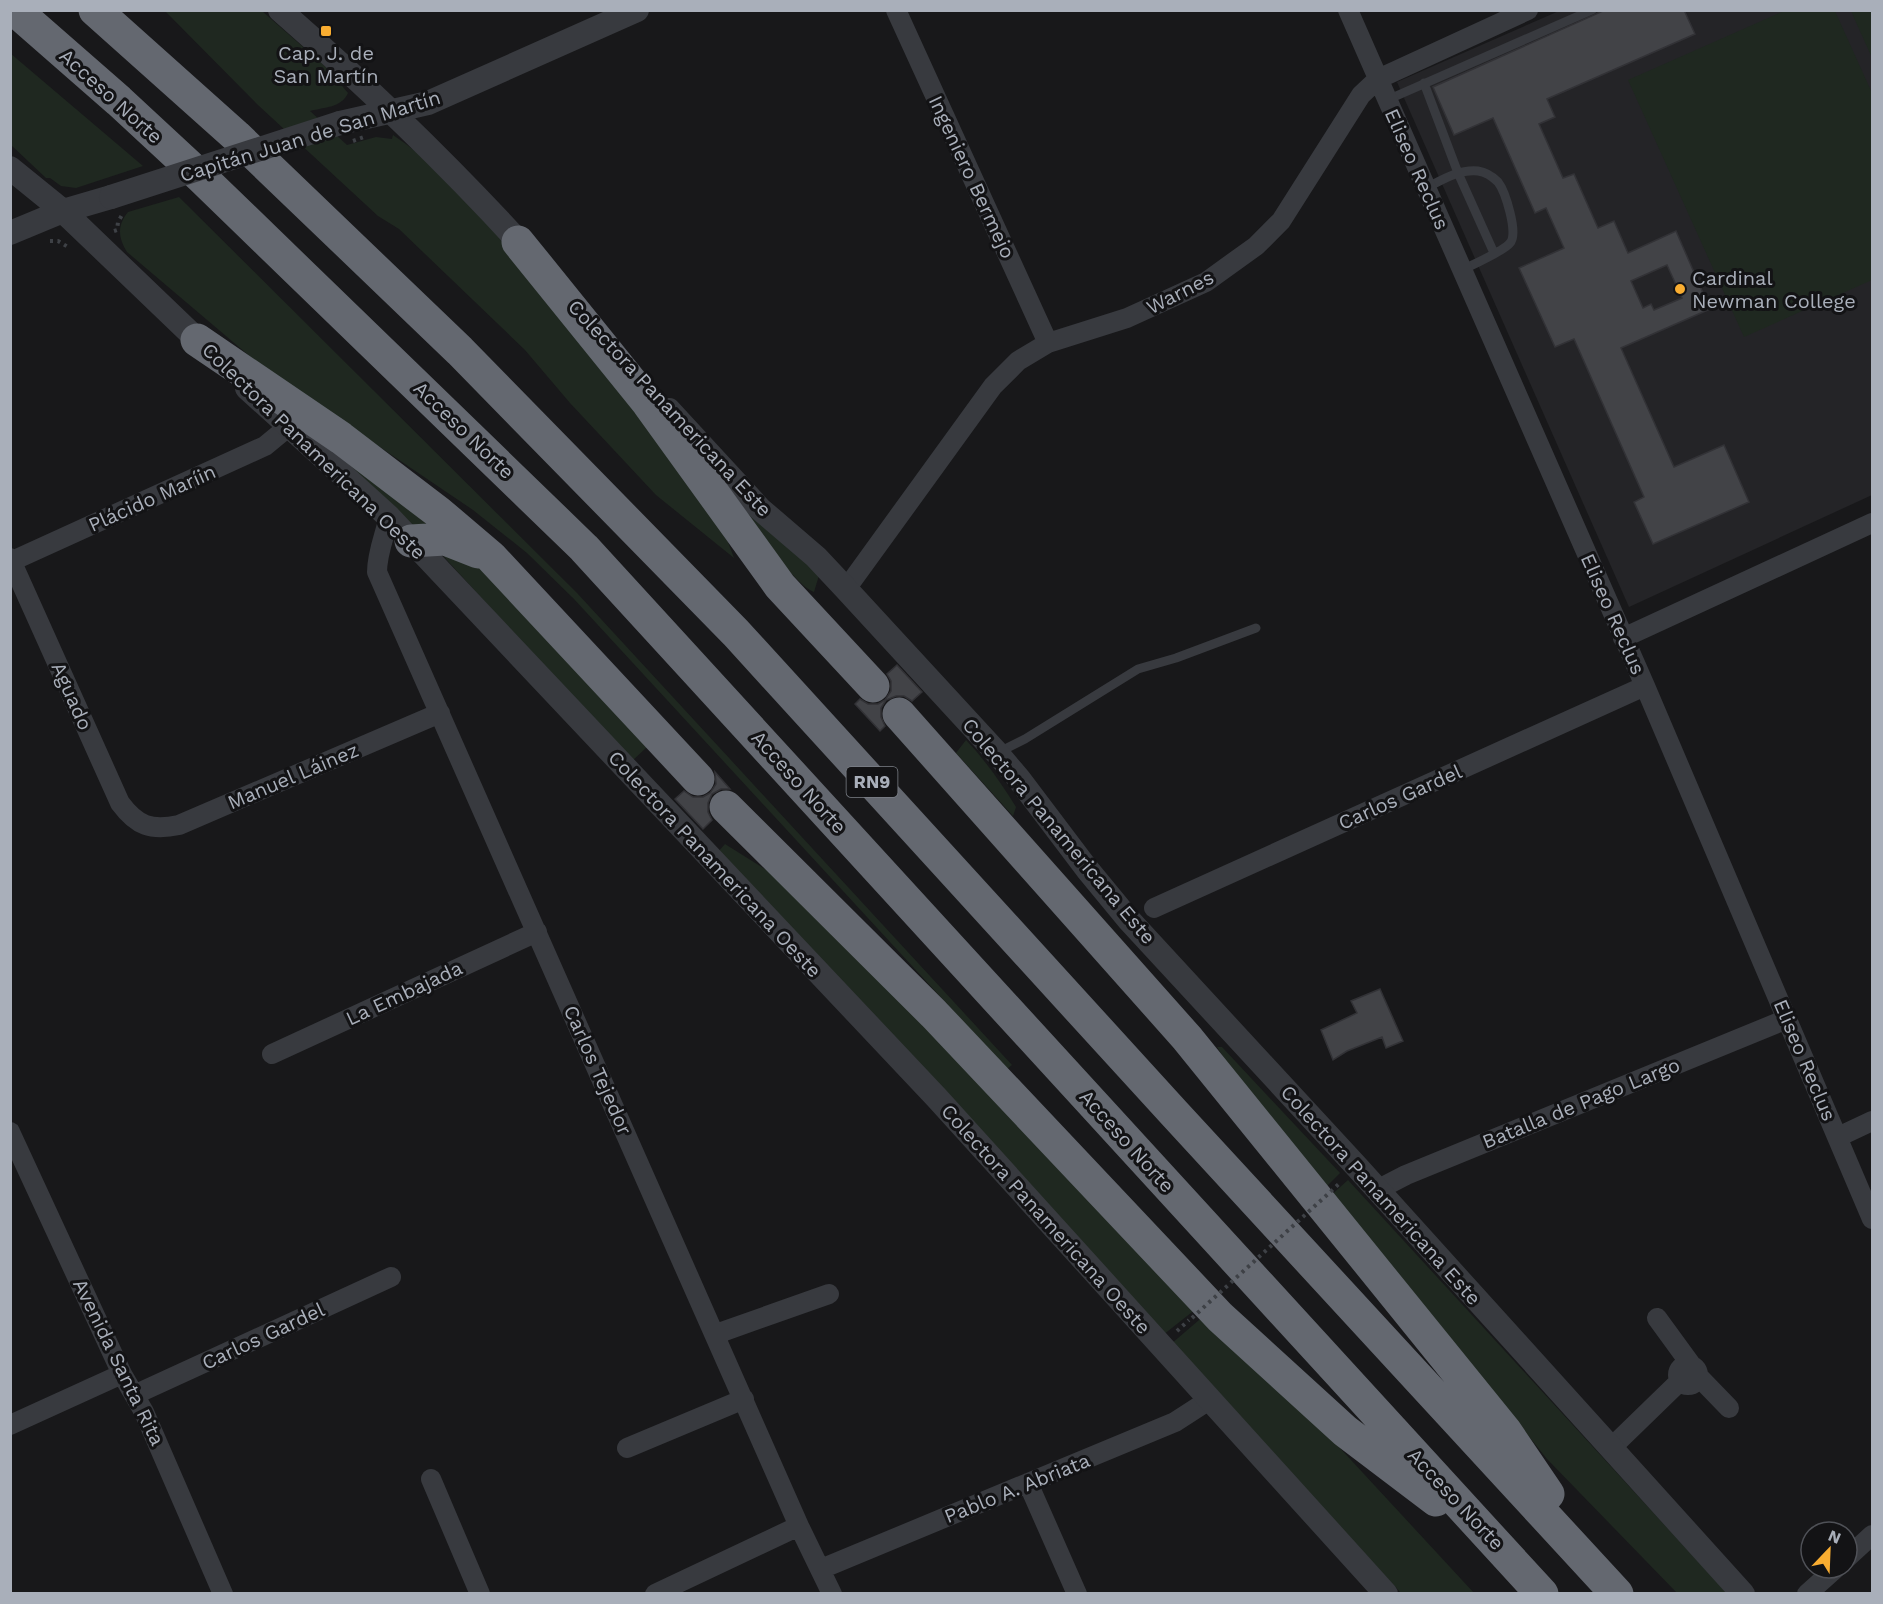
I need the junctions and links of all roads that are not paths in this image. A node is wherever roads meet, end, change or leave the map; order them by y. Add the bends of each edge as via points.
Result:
1 (15, 10) edge
2 (95, 10) edge
3 (280, 10) edge
4 (637, 10) edge
5 (896, 10) edge
6 (1348, 10) edge
7 (1528, 10) edge
8 (1592, 10) edge
9 (1378, 79) junction
10 (1424, 83) junction
11 (1387, 100) junction
12 (390, 112) junction
13 (10, 168) edge
14 (1458, 173) junction
15 (1426, 188) junction
16 (63, 211) junction
17 (10, 233) edge
18 (518, 242) junction
19 (1494, 253) junction
20 (1462, 270) junction
21 (197, 340) junction
22 (1048, 343) junction
23 (288, 427) junction
24 (1872, 523) edge
25 (397, 543) junction
26 (491, 557) junction
27 (11, 560) edge
28 (846, 589) junction
29 (1256, 628) dead end
30 (1623, 638) junction
31 (1645, 686) junction
32 (873, 687) dead end
33 (440, 713) junction
34 (899, 714) dead end
35 (997, 753) junction
36 (698, 779) dead end
37 (726, 807) dead end
38 (144, 825) joint
39 (1154, 908) dead end
40 (537, 932) junction
41 (1787, 1019) junction
42 (272, 1054) dead end
43 (1872, 1121) edge
44 (10, 1132) edge
45 (1838, 1137) junction
46 (1377, 1190) junction
47 (1872, 1219) edge
48 (391, 1277) dead end
49 (829, 1294) dead end
50 (1656, 1318) dead end
51 (716, 1334) junction
52 (122, 1374) junction
53 (1690, 1374) junction
54 (134, 1395) junction
55 (744, 1399) junction
56 (1209, 1400) junction
57 (1729, 1408) dead end
58 (10, 1425) edge
59 (627, 1448) dead end
60 (1611, 1448) junction
61 (431, 1479) dead end
62 (1028, 1483) junction
63 (799, 1526) junction
64 (1872, 1535) edge
65 (1859, 1547) edge
66 (1506, 1554) junction
67 (821, 1569) junction
68 (1822, 1580) edge
69 (676, 1589) edge
70 (1616, 1592) edge
71 (224, 1593) edge
72 (480, 1593) edge
73 (655, 1593) edge
74 (832, 1593) edge
75 (1077, 1593) edge
76 (1386, 1593) edge
77 (1542, 1593) edge
78 (1743, 1593) edge
79 (1807, 1593) edge

1 - 66 highway, Acceso Norte / RN9 via 218,192 584,548
2 - 70 highway, RN9 via 236,136 460,351 736,633
3 - 12 street, Colectora Panamericana Este
4 - 12 street, Capitán Juan de San Martín via 428,103
5 - 22 street, Ingeniero Bermejo
6 - 9 street, Eliseo Reclus
7 - 9 street, Warnes
8 - 10 lane
9 - 11 street, Eliseo Reclus
9 - 22 street, Warnes via 1361,95 1281,221 1256,246 1206,282 1127,318
10 - 11 lane
10 - 14 lane
11 - 15 street, Eliseo Reclus
12 - 16 street, Capitán Juan de San Martín, bridge via 340,123
12 - 18 street, Colectora Panamericana Este via 472,191
13 - 16 street, Colectora Panamericana Oeste
14 - 15 lane
14 - 19 lane
14 - 19 lane via 1478,171 1499,183 1515,234 1510,243
15 - 20 street, Eliseo Reclus
16 - 17 street, Capitán Juan de San Martín
16 - 21 street, Colectora Panamericana Oeste
18 - 28 street, Colectora Panamericana Este via 736,484
18 - 32 highway via 648,403 780,586
19 - 20 lane
20 - 30 street, Eliseo Reclus
21 - 23 street, Colectora Panamericana Oeste
21 - 26 highway via 341,438
22 - 28 street, Warnes via 1018,361 993,386
23 - 25 street, Colectora Panamericana Oeste via 389,517
23 - 27 street, Plácido Maríin via 265,446
24 - 30 street
25 - 26 highway via 445,539
25 - 33 street, Carlos Tejedor via 377,558 377,572
25 - 56 street, Colectora Panamericana Oeste via 937,1098
26 - 36 highway
27 - 38 street, Aguado via 120,803 130,817
28 - 35 street, Colectora Panamericana Este
29 - 35 lane via 1138,669
30 - 31 street, Eliseo Reclus
31 - 39 street, Carlos Gardel
31 - 41 street, Eliseo Reclus
33 - 38 street, Manuel Láinez via 179,825
33 - 40 street, Carlos Tejedor
34 - 70 highway via 1194,1047 1506,1432
35 - 46 street, Colectora Panamericana Este via 1128,918
37 - 66 highway via 934,1014 1220,1317 1346,1431
40 - 42 street, La Embajada
40 - 51 street, Carlos Tejedor
41 - 45 street, Eliseo Reclus
41 - 46 street, Batalla de Pago Largo
43 - 45 street
44 - 52 street, Avenida Santa Rita
45 - 47 street, Eliseo Reclus
46 - 60 street, Colectora Panamericana Este
48 - 54 street, Carlos Gardel
49 - 51 street
50 - 53 street
51 - 55 street, Carlos Tejedor
52 - 54 street, Avenida Santa Rita
52 - 58 street
53 - 57 street
53 - 60 street
54 - 71 street, Avenida Santa Rita
55 - 59 street
55 - 63 street, Carlos Tejedor
56 - 62 street, Pablo A. Abriata via 1175,1422
56 - 76 street, Colectora Panamericana Oeste
60 - 78 street, Colectora Panamericana Este
61 - 72 street
62 - 67 street, Pablo A. Abriata
62 - 75 street
63 - 67 street, Carlos Tejedor
63 - 69 street
64 - 65 street
66 - 77 highway, Acceso Norte / RN9
67 - 74 street, Carlos Tejedor
68 - 79 street
69 - 73 street

